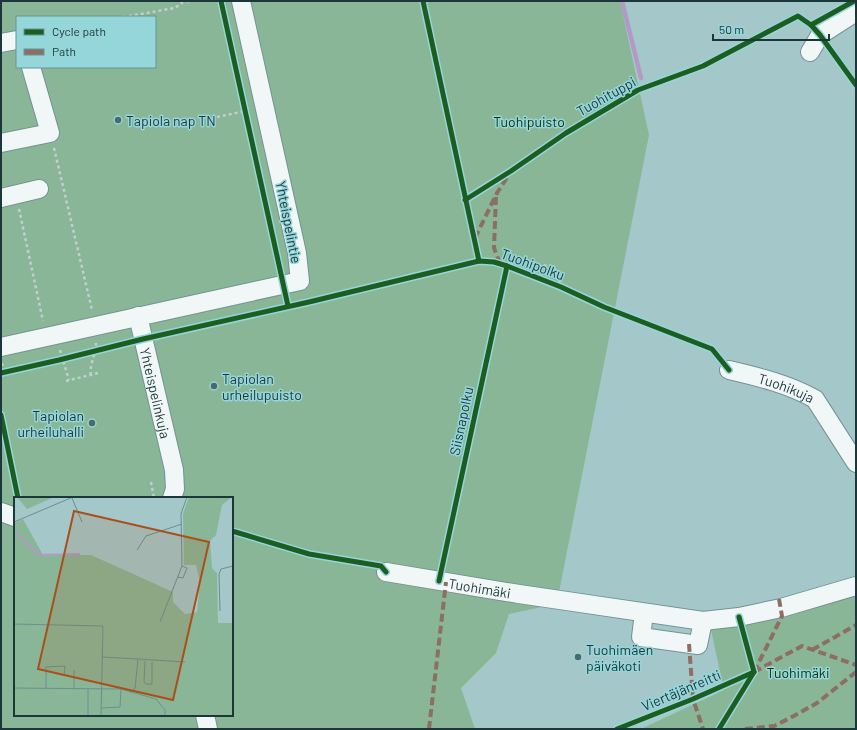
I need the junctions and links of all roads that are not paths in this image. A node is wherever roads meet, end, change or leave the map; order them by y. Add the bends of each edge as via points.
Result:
1 (241, 1) edge
2 (856, 12) edge
3 (16, 40) edge
4 (1, 44) edge
5 (810, 52) dead end
6 (31, 68) edge
7 (1, 143) edge
8 (39, 189) dead end
9 (8, 196) edge
10 (138, 316) junction
11 (1, 347) edge
12 (729, 370) dead end
13 (856, 463) edge
14 (172, 497) edge
15 (1, 512) edge
16 (14, 517) edge
17 (386, 572) dead end
18 (856, 586) edge
19 (644, 613) junction
20 (703, 621) junction
21 (205, 716) edge
22 (208, 729) edge

1 - 10 street, Yhteispelintie via 300,281
2 - 5 street via 820,35
3 - 4 street
6 - 7 street via 50,133
8 - 9 street
10 - 11 street
10 - 14 street, Yhteispelinkuja via 174,470 175,489
12 - 13 street, Tuohikuja via 768,378 815,399
15 - 16 street
17 - 19 street, Tuohimäki
18 - 20 street, Tuohimäki via 782,608
19 - 20 street, Tuohimäki
19 - 20 street via 641,637 698,645
21 - 22 street

